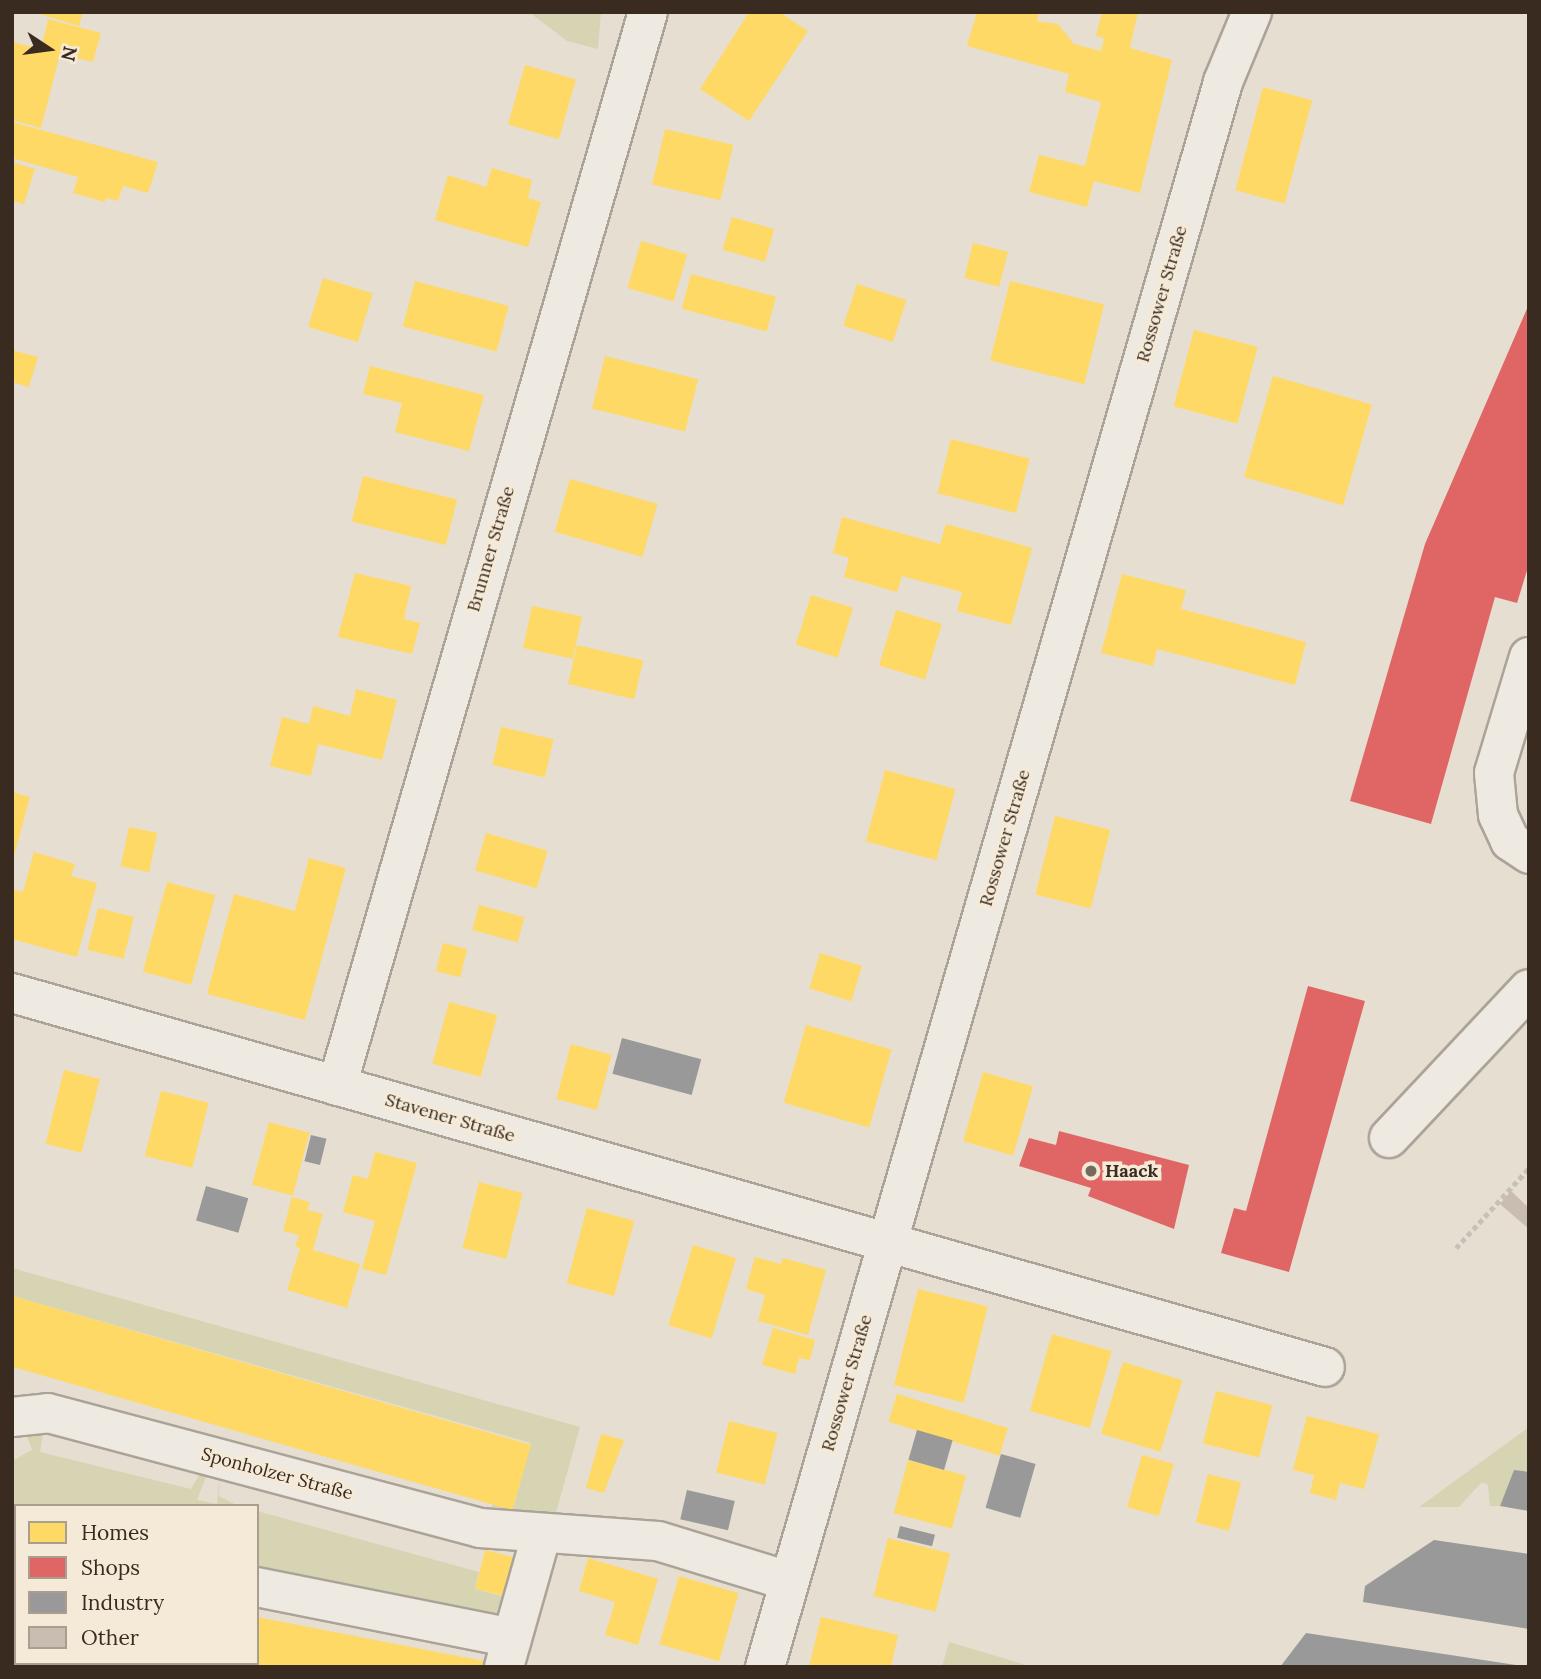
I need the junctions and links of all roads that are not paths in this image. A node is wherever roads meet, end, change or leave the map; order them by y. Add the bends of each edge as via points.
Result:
1 (648, 12) edge
2 (1252, 12) edge
3 (1529, 657) edge
4 (1529, 854) edge
5 (1529, 989) edge
6 (12, 993) edge
7 (337, 1086) junction
8 (1389, 1138) dead end
9 (888, 1243) junction
10 (1325, 1367) dead end
11 (12, 1417) edge
12 (542, 1533) junction
13 (789, 1581) junction
14 (259, 1588) edge
15 (508, 1653) edge
16 (765, 1667) edge

1 - 7 street, Brunner Straße
2 - 9 street, Rossower Straße via 1223,82
3 - 4 street via 1494,773 1498,815 1510,841
5 - 8 street
6 - 7 street, Stavener Straße
7 - 9 street, Stavener Straße
9 - 10 street, Stavener Straße
9 - 13 street, Rossower Straße
11 - 12 street, Sponholzer Straße via 48,1413 480,1528
12 - 13 street, Sponholzer Straße via 657,1541
12 - 15 street
13 - 16 street, Rossower Straße
14 - 15 street

